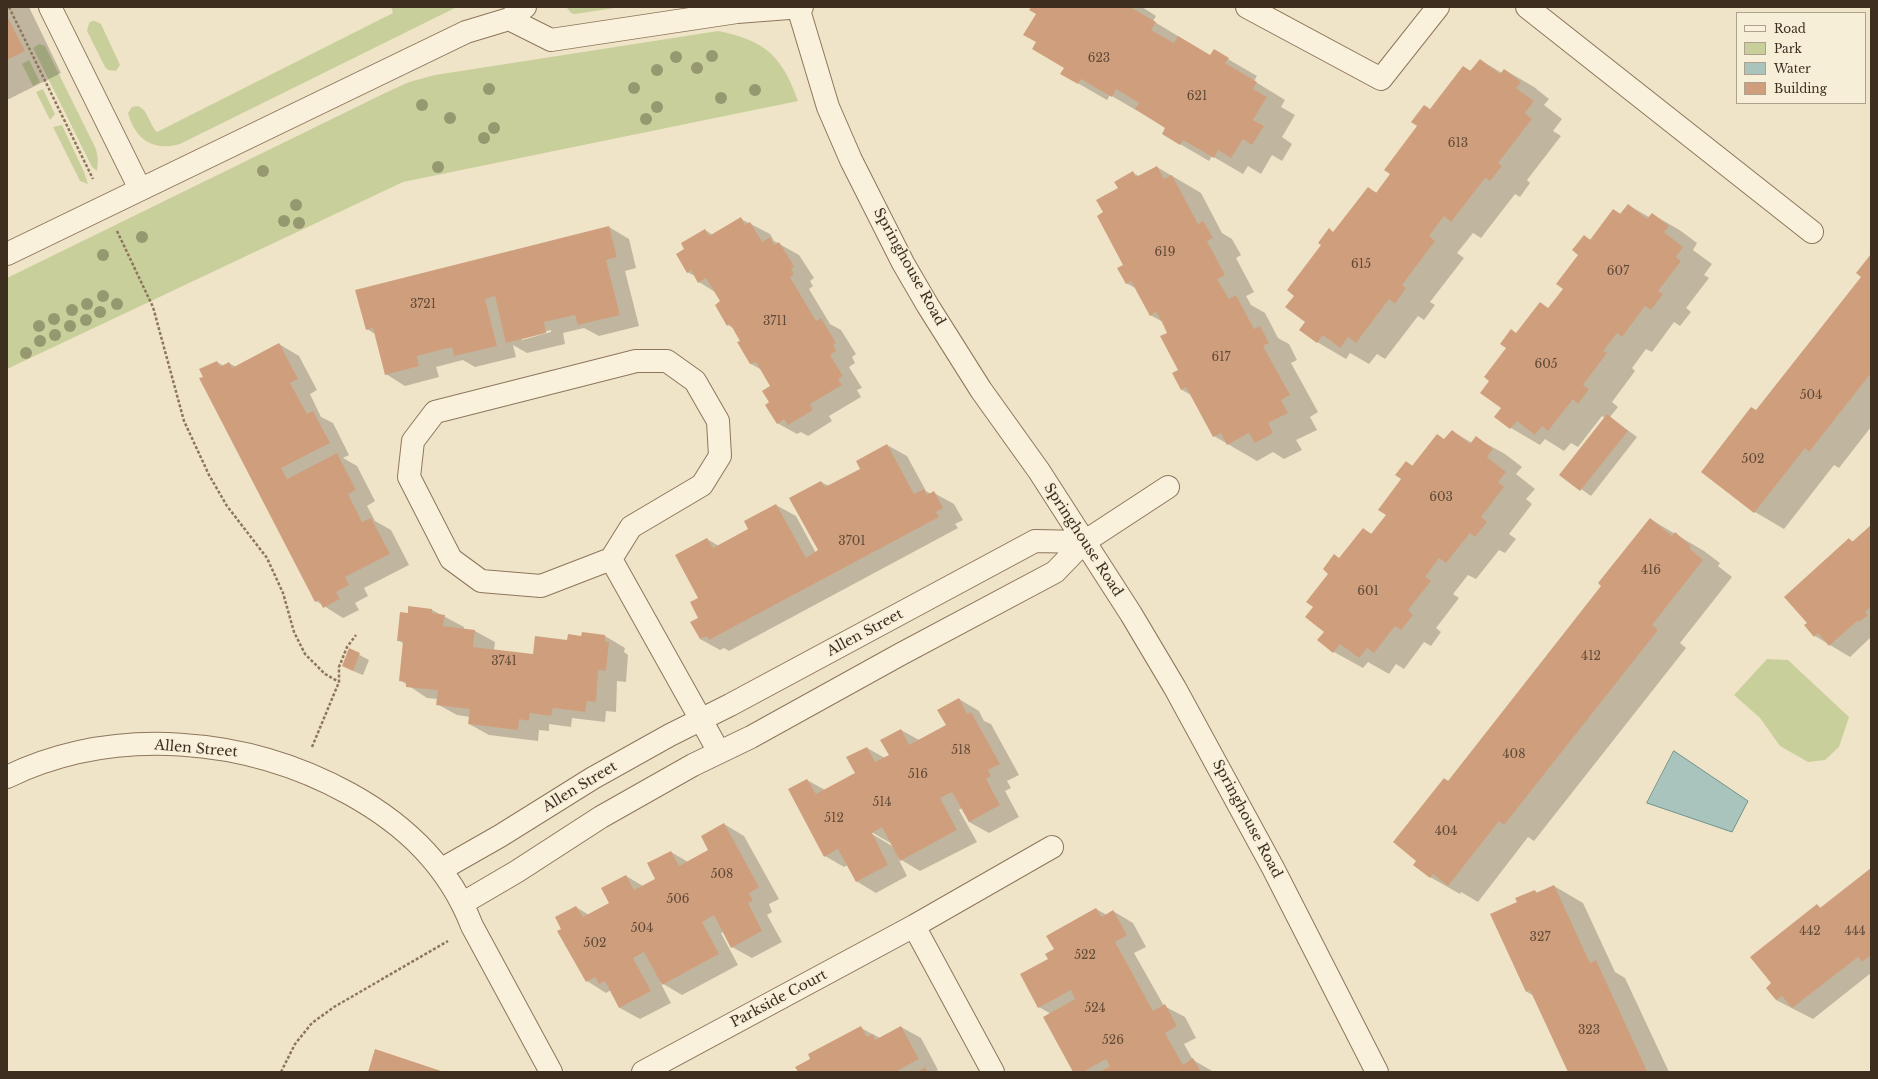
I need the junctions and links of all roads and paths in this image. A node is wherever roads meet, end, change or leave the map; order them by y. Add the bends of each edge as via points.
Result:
1 (9, 7) edge
2 (50, 7) edge
3 (799, 7) edge
4 (1248, 7) edge
5 (1438, 7) edge
6 (1526, 7) edge
7 (514, 11) edge
8 (93, 179) dead end
9 (140, 189) junction
10 (116, 228) dead end
11 (1812, 232) dead end
12 (7, 254) edge
13 (1168, 487) dead end
14 (1084, 542) junction
15 (611, 559) junction
16 (356, 635) dead end
17 (339, 682) junction
18 (700, 720) junction
19 (719, 752) junction
20 (302, 771) junction
21 (7, 777) edge
22 (1052, 847) dead end
23 (442, 869) junction
24 (463, 903) junction
25 (914, 926) junction
26 (452, 939) dead end
27 (1375, 1071) edge
28 (281, 1072) edge
29 (551, 1072) edge
30 (643, 1072) edge
31 (993, 1072) edge

1 - 8 path
2 - 9 street
3 - 7 street via 737,12 551,40
3 - 14 street, Springhouse Road via 828,107 903,263 981,390 1039,472
4 - 5 street via 1381,79
6 - 11 street
7 - 9 street
9 - 12 street
10 - 17 path via 153,307 184,421 203,463 227,506 267,558 283,593 294,632 305,654 325,674
13 - 14 street
14 - 18 street, Allen Street via 1035,541
14 - 19 street via 1055,572
14 - 27 street, Springhouse Road via 1175,688 1218,765
15 - 15 street via 631,527 702,486 720,456 718,421 695,381 667,361 636,361 435,412 413,441 409,477 451,559 481,581 541,586
15 - 18 street
16 - 17 path via 347,647 339,667
17 - 20 path
18 - 19 street
18 - 23 street, Allen Street via 594,778
19 - 24 street via 601,817
20 - 21 street, Allen Street via 273,760 221,748 167,744 113,746 61,757
20 - 23 street, Allen Street via 323,779 371,805 414,837
22 - 25 street, Parkside Court
23 - 24 street
24 - 29 street via 472,926
25 - 30 street, Parkside Court
25 - 31 street
26 - 28 path via 334,1007 312,1023 295,1044

